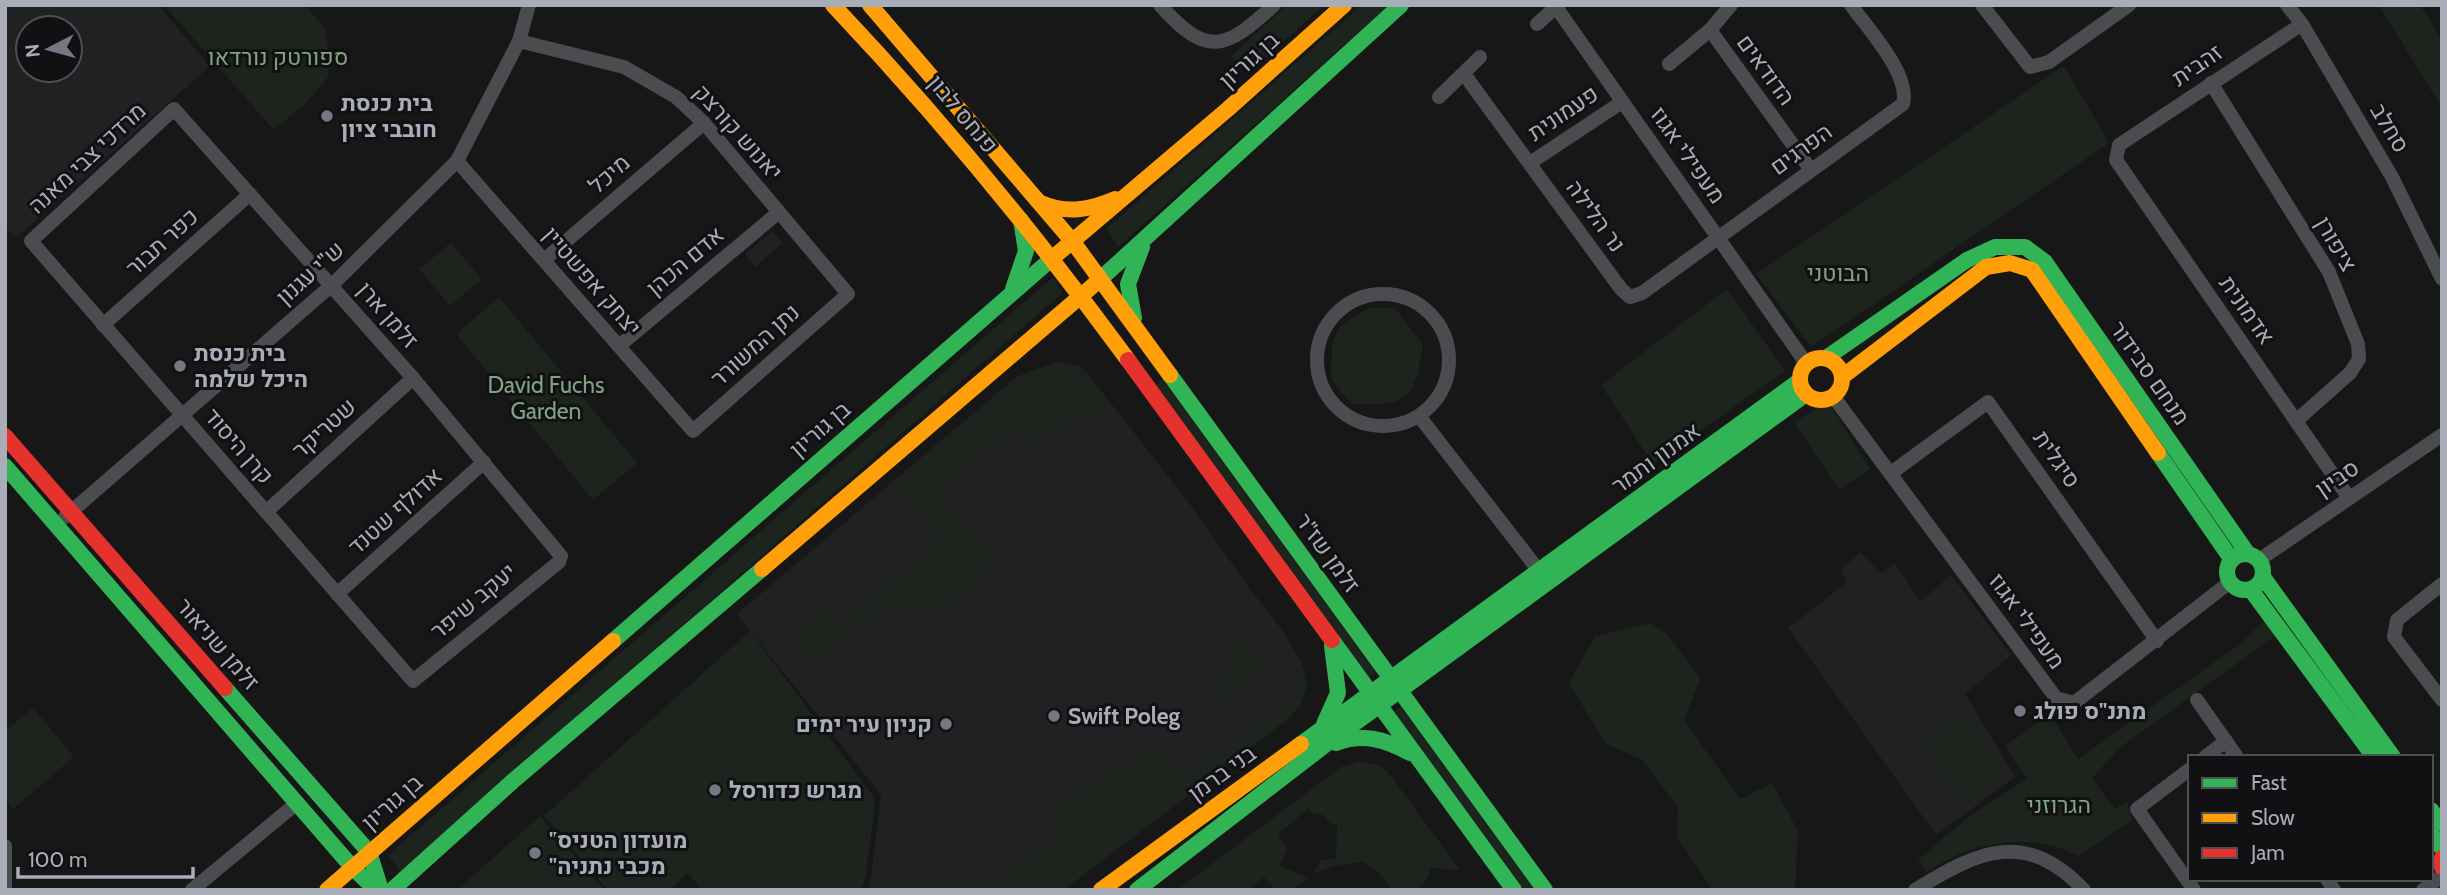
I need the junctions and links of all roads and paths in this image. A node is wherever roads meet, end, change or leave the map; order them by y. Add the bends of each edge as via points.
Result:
1 (529, 5) edge
2 (833, 5) edge
3 (1160, 5) edge
4 (1274, 5) edge
5 (1344, 5) edge
6 (1401, 5) edge
7 (1731, 5) edge
8 (1851, 5) edge
9 (1982, 5) edge
10 (2129, 5) edge
11 (2287, 5) edge
12 (1557, 6) edge
13 (875, 8) edge
14 (1537, 23) dead end
15 (2302, 24) junction
16 (1710, 30) junction
17 (520, 41) junction
18 (1480, 57) dead end
19 (1668, 64) dead end
20 (1464, 74) junction
21 (2211, 83) junction
22 (1439, 97) dead end
23 (1622, 102) junction
24 (174, 109) joint
25 (704, 123) junction
26 (2119, 145) joint
27 (457, 161) junction
28 (1530, 163) junction
29 (1811, 170) junction
30 (1135, 189) junction
31 (250, 194) junction
32 (1041, 203) junction
33 (779, 212) junction
34 (1019, 216) junction
35 (1146, 239) junction
36 (1719, 239) junction
37 (31, 241) joint
38 (1073, 242) junction
39 (1996, 255) junction
40 (1053, 258) junction
41 (544, 260) junction
42 (2442, 279) edge
43 (1100, 280) junction
44 (332, 285) junction
45 (1012, 292) junction
46 (848, 294) joint
47 (1080, 296) junction
48 (103, 325) junction
49 (1139, 332) junction
50 (1040, 334) junction
51 (1109, 335) junction
52 (619, 346) junction
53 (1826, 358) junction
54 (1806, 363) junction
55 (413, 377) junction
56 (1842, 377) junction
57 (1802, 388) junction
58 (1833, 396) junction
59 (182, 416) junction
60 (1419, 416) junction
61 (2296, 421) junction
62 (693, 431) joint
63 (2442, 435) edge
64 (5, 436) edge
65 (484, 462) junction
66 (5, 466) edge
67 (1891, 473) junction
68 (2349, 498) junction
69 (72, 512) junction
70 (266, 512) junction
71 (56, 525) junction
72 (561, 556) joint
73 (2254, 557) junction
74 (2232, 560) junction
75 (1543, 576) junction
76 (2263, 577) junction
77 (2230, 582) junction
78 (2442, 584) edge
79 (2251, 590) junction
80 (337, 594) junction
81 (1330, 638) junction
82 (2157, 640) junction
83 (1367, 646) junction
84 (1425, 663) junction
85 (413, 681) joint
86 (1396, 684) junction
87 (1375, 699) junction
88 (2197, 700) dead end
89 (2442, 700) edge
90 (1423, 721) junction
91 (1322, 729) junction
92 (2226, 741) junction
93 (2208, 755) edge
94 (2236, 755) edge
95 (2373, 755) edge
96 (2392, 755) edge
97 (1416, 757) junction
98 (1300, 766) junction
99 (2188, 770) edge
100 (297, 803) junction
101 (352, 833) junction
102 (388, 835) junction
103 (332, 844) junction
104 (5, 846) edge
105 (369, 852) junction
106 (2442, 859) edge
107 (352, 867) junction
108 (2442, 867) edge
109 (2442, 876) edge
110 (329, 887) edge
111 (5, 890) edge
112 (192, 890) edge
113 (376, 890) edge
114 (381, 890) edge
115 (392, 890) edge
116 (1101, 890) edge
117 (1137, 890) edge
118 (1514, 890) edge
119 (1545, 890) edge
120 (1916, 890) edge
121 (2084, 890) edge
122 (2194, 890) edge
123 (2423, 890) edge

1 - 17 street, ש"י עגנון
2 - 34 street, פנחס לבון
3 - 4 street via 1182,30 1205,42 1234,38
5 - 30 street, בן גוריון
6 - 35 street
7 - 16 street, הדודאים
8 - 29 street, הפרגים via 1902,77 1906,94 1903,104
9 - 10 street via 2030,67 2049,62
11 - 15 street, סחלב
12 - 14 street
12 - 23 street, מעפילי אגוז
13 - 32 street, פנחס לבון
15 - 21 street, זהבית
15 - 42 street, סחלב via 2392,177
16 - 19 street, הדודאים
16 - 29 street, הדודאים
17 - 25 street, יאנוש קורצק via 624,67 676,97
17 - 27 street, ש"י עגנון
18 - 20 street
20 - 22 street
20 - 28 street, נר הלילה
21 - 26 street, זהבית
21 - 61 street, ציפורן via 2329,272 2358,344 2360,359 2350,373
23 - 28 street, פעמונית
23 - 36 street, מעפילי אגוז
24 - 31 street, זלמן ארן
24 - 37 street, מרדכי צבי מאנה
25 - 33 street, יאנוש קורצק
25 - 41 street, מיכל
26 - 61 street, אדמונית via 2116,160
27 - 41 street, יצחק אפשטיין
27 - 44 street, ש"י עגנון
28 - 36 street, נר הלילה via 1630,297
29 - 36 street, הפרגים
30 - 32 street via 1089,209 1061,211
30 - 38 street, בן גוריון
31 - 44 street, זלמן ארן
31 - 48 street, כפר תבור
32 - 38 street, פנחס לבון
33 - 46 street, יאנוש קורצק
33 - 52 street, אדם הכהן
34 - 40 street, פנחס לבון
34 - 45 street via 1026,251
35 - 43 street
35 - 49 street via 1128,284
36 - 54 street, מעפילי אגוז
37 - 48 street, קרן היסוד
38 - 40 street, בן גוריון
38 - 43 street, זלמן שז"ר
39 - 53 street via 1967,260
39 - 56 street
39 - 73 street, מנחם סבידור via 2025,247 2045,262
39 - 74 street, מנחם סבידור via 2032,270
40 - 45 street, בן גוריון
40 - 47 street
41 - 52 street, יצחק אפשטיין
43 - 47 street
43 - 49 street, זלמן שז"ר
44 - 55 street, זלמן ארן
44 - 59 street, ש"י עגנון
45 - 102 street, בן גוריון
46 - 62 street, נתן המשורר
47 - 50 street
47 - 51 street
48 - 59 street, קרן היסוד
49 - 83 street, זלמן שז"ר
50 - 51 street via 1058,324 1078,321
50 - 115 street via 513,781
51 - 81 street
52 - 62 street, יצחק אפשטיין
53 - 54 street
53 - 56 street via 1836,363
54 - 57 street
55 - 65 street, זלמן ארן
55 - 70 street, שטריקר
56 - 58 street
57 - 58 street via 1819,400
57 - 75 street, אמנון ותמר
57 - 75 street, אמנון ותמר via 1724,464
58 - 67 street, מעפילי אגוז
59 - 69 street, ש"י עגנון
59 - 70 street, קרן היסוד
60 - 60 street via 1445,384 1448,347 1441,328 1426,310 1400,295 1377,293 1345,305 1325,327 1317,349 1324,391 1340,411 1360,423 1398,425
60 - 75 street
61 - 68 street, אדמונית
63 - 68 street, סביון
64 - 69 street, זלמן שניאור
65 - 72 street, זלמן ארן
65 - 80 street, אדולף שטנד
66 - 71 street, זלמן שניאור
67 - 82 street, מעפילי אגוז via 2056,698 2074,703
67 - 82 street, סיגלית via 1988,402
68 - 73 street, סביון
69 - 71 street, ש"י עגנון
69 - 101 street, זלמן שניאור
70 - 80 street, קרן היסוד
71 - 100 street, זלמן שניאור
72 - 85 street, יעקב שיפר
73 - 74 street
73 - 76 street
74 - 77 street via 2227,571
75 - 84 street, אמנון ותמר
76 - 79 street
76 - 96 street
77 - 79 street via 2239,590
77 - 82 street, מעפילי אגוז
78 - 89 street via 2397,620 2394,637
79 - 95 street
80 - 85 street, קרן היסוד
81 - 87 street
81 - 91 street via 1338,692
83 - 84 street via 1389,659
83 - 86 street, זלמן שז"ר
84 - 86 street, אמנון ותמר
84 - 90 street via 1418,688
86 - 87 street, אמנון ותמר
86 - 90 street, זלמן שז"ר
87 - 91 street, בני ברמן
87 - 97 street
87 - 98 street, בני ברמן
88 - 92 street
90 - 119 street, זלמן שז"ר
91 - 116 street, בני ברמן
92 - 93 street
92 - 94 street
97 - 98 street via 1386,740 1363,736 1334,745
97 - 118 street
98 - 117 street, בני ברמן
99 - 122 street via 2137,808
100 - 103 street, זלמן שניאור
100 - 112 street
101 - 102 street
101 - 105 street, זלמן שניאור
102 - 105 street, בן גוריון
103 - 107 street, זלמן שניאור
103 - 110 street
104 - 111 street
105 - 107 street, בן גוריון
105 - 114 street, זלמן שניאור
106 - 108 street
107 - 110 street, בן גוריון
107 - 113 street, זלמן שניאור
109 - 123 street
120 - 121 street via 1978,855 2018,850 2055,863

